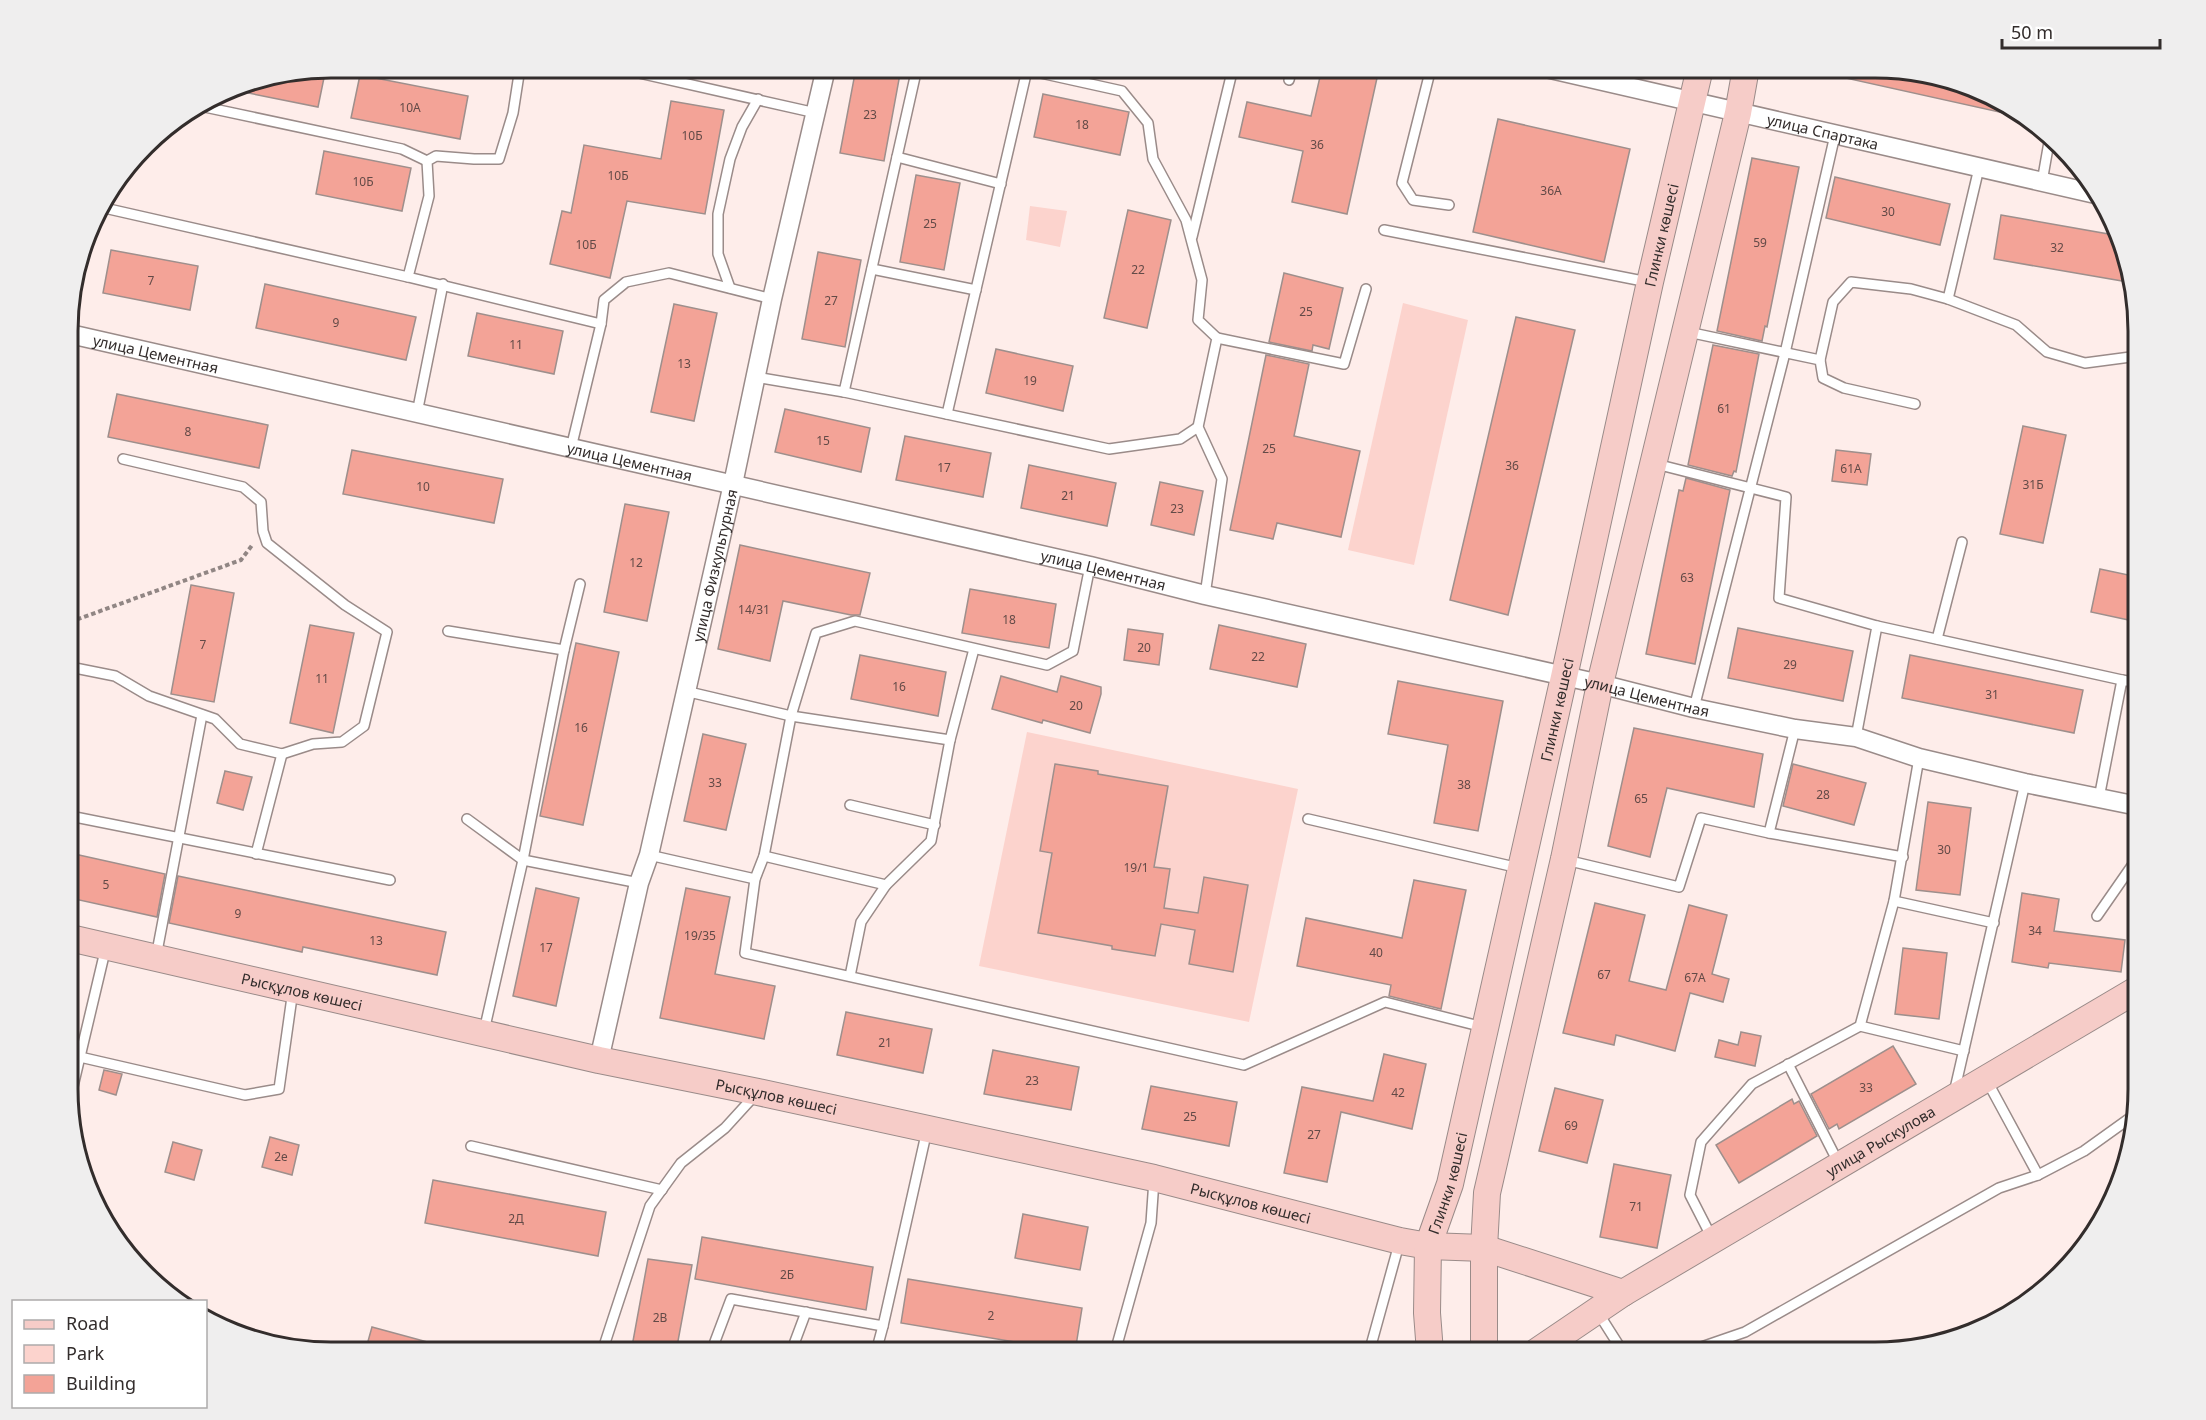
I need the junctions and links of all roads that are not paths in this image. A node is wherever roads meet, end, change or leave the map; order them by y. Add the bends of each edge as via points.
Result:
1 (517, 78) edge
2 (662, 78) edge
3 (824, 78) edge
4 (915, 78) edge
5 (1024, 78) edge
6 (1065, 78) edge
7 (1231, 78) edge
8 (1428, 78) edge
9 (1590, 78) edge
10 (1698, 78) edge
11 (1744, 78) edge
12 (758, 99) junction
13 (1692, 101) junction
14 (211, 108) edge
15 (816, 113) junction
16 (1738, 113) junction
17 (1835, 135) junction
18 (2048, 147) edge
19 (897, 157) junction
20 (427, 161) junction
21 (1979, 168) junction
22 (2042, 182) junction
23 (1001, 184) junction
24 (2086, 192) edge
25 (1449, 205) dead end
26 (109, 209) edge
27 (1384, 230) dead end
28 (1191, 239) junction
29 (872, 269) junction
30 (408, 277) junction
31 (1650, 282) junction
32 (442, 284) junction
33 (730, 288) junction
34 (976, 290) junction
35 (1366, 290) dead end
36 (1948, 299) junction
37 (772, 300) junction
38 (601, 324) junction
39 (1685, 331) junction
40 (78, 335) edge
41 (1217, 338) junction
42 (1785, 353) junction
43 (2128, 357) edge
44 (1820, 360) junction
45 (755, 377) junction
46 (844, 392) junction
47 (1915, 404) dead end
48 (417, 413) junction
49 (947, 414) junction
50 (1198, 428) junction
51 (571, 448) junction
52 (123, 459) dead end
53 (1653, 464) junction
54 (733, 484) junction
55 (1751, 488) junction
56 (1962, 542) dead end
57 (1090, 566) junction
58 (580, 584) dead end
59 (1204, 595) junction
60 (1876, 626) junction
61 (448, 631) dead end
62 (1937, 639) junction
63 (974, 649) junction
64 (564, 650) junction
65 (78, 669) edge
66 (1564, 677) junction
67 (2122, 680) junction
68 (2128, 681) edge
69 (1600, 684) junction
70 (685, 691) junction
71 (1694, 708) junction
72 (201, 715) junction
73 (791, 716) junction
74 (1795, 729) junction
75 (1856, 737) junction
76 (950, 740) junction
77 (282, 754) junction
78 (1918, 758) junction
79 (2025, 783) junction
80 (2099, 798) junction
81 (2128, 804) edge
82 (850, 805) dead end
83 (78, 818) edge
84 (467, 819) dead end
85 (1308, 819) dead end
86 (935, 825) junction
87 (1769, 833) junction
88 (178, 838) junction
89 (256, 854) junction
90 (649, 855) junction
91 (764, 856) junction
92 (1903, 856) junction
93 (1564, 859) junction
94 (523, 860) junction
95 (1521, 869) junction
96 (2128, 871) edge
97 (755, 879) junction
98 (390, 880) dead end
99 (639, 883) junction
100 (886, 885) junction
101 (1893, 902) junction
102 (2097, 916) dead end
103 (1994, 923) junction
104 (78, 940) edge
105 (106, 946) junction
106 (156, 957) junction
107 (850, 976) junction
108 (294, 989) junction
109 (2128, 995) edge
110 (1860, 1026) junction
111 (1485, 1027) junction
112 (483, 1033) junction
113 (1964, 1051) junction
114 (80, 1057) junction
115 (599, 1060) junction
116 (1788, 1064) junction
117 (78, 1065) edge
118 (1986, 1079) junction
119 (758, 1092) junction
120 (1953, 1098) junction
121 (2126, 1121) edge
122 (927, 1128) junction
123 (471, 1146) dead end
124 (1840, 1165) junction
125 (2038, 1175) junction
126 (1154, 1178) junction
127 (662, 1190) junction
128 (1400, 1240) junction
129 (1713, 1240) junction
130 (1428, 1246) junction
131 (1484, 1248) junction
132 (1623, 1293) junction
133 (1596, 1310) junction
134 (806, 1312) junction
135 (883, 1326) junction
136 (605, 1342) edge
137 (715, 1342) edge
138 (795, 1342) edge
139 (879, 1342) edge
140 (1118, 1342) edge
141 (1372, 1342) edge
142 (1429, 1342) edge
143 (1484, 1342) edge
144 (1550, 1342) edge
145 (1617, 1342) edge
146 (1716, 1342) edge

1 - 20 lane via 513,113 499,159 436,156
2 - 12 lane
3 - 15 street, улица Физкультурная
4 - 19 lane
5 - 23 lane
6 - 28 lane via 1122,91 1148,123 1153,159 1186,220
7 - 28 lane
8 - 25 lane via 1402,183 1413,200
9 - 13 street, улица Спартака
10 - 13 main road, Глинки көшесі
11 - 16 main road
12 - 15 lane
12 - 33 lane via 730,159 718,214 718,254
13 - 16 street, улица Спартака
13 - 31 main road, Глинки көшесі
14 - 20 lane via 402,149
15 - 37 street, улица Физкультурная
16 - 17 street, улица Спартака
16 - 39 main road
17 - 21 street, улица Спартака
17 - 42 lane
18 - 22 lane
19 - 23 lane
19 - 29 lane
20 - 30 lane via 429,196
21 - 22 street, улица Спартака
21 - 36 lane
22 - 24 street, улица Спартака
23 - 34 lane
26 - 30 lane
27 - 31 lane
28 - 41 lane via 1202,280 1198,320
29 - 34 lane
29 - 46 lane
30 - 32 lane
31 - 66 main road, Глинки көшесі
32 - 38 lane
32 - 48 lane
33 - 37 lane
33 - 38 lane via 669,273 626,282 604,300
34 - 49 lane
35 - 41 lane via 1344,364
36 - 43 lane via 2016,325 2047,352 2085,363
36 - 44 lane via 1911,289 1851,282 1833,303
37 - 45 street, улица Физкультурная
38 - 51 lane
39 - 42 lane
39 - 53 main road
40 - 48 street, улица Цементная
41 - 50 lane
42 - 44 lane
42 - 55 lane
44 - 47 lane via 1823,378 1844,388
45 - 46 lane
45 - 54 street, улица Физкультурная
46 - 49 lane
48 - 51 street, улица Цементная
49 - 50 lane via 1109,449 1180,438
50 - 59 lane via 1222,479
51 - 54 street, улица Цементная
52 - 77 lane via 243,487 261,502 262,531 267,543 345,605 387,632 364,726 342,742 313,744
53 - 55 lane
53 - 69 main road
54 - 57 street, улица Цементная
54 - 70 street, улица Физкультурная
55 - 60 lane via 1786,497 1779,598
55 - 71 lane
56 - 62 lane
57 - 59 street, улица Цементная
57 - 63 lane via 1073,651 1047,666
58 - 64 lane
59 - 66 street, улица Цементная
60 - 62 lane
60 - 75 lane
61 - 64 lane
62 - 67 lane
63 - 73 lane via 855,621 816,633
63 - 76 lane
64 - 94 lane
65 - 72 lane via 115,676 149,696
66 - 69 street, улица Цементная
66 - 95 main road, Глинки көшесі
67 - 68 lane
67 - 80 lane
69 - 71 street, улица Цементная
69 - 93 main road
70 - 73 lane
70 - 90 street, улица Физкультурная
71 - 74 street, улица Цементная
72 - 77 lane via 215,719 240,744
72 - 88 lane
73 - 76 lane
73 - 91 lane
74 - 75 street, улица Цементная
74 - 87 lane
75 - 78 street, улица Цементная
76 - 86 lane
77 - 89 lane
78 - 79 street, улица Цементная
78 - 92 lane
79 - 80 street, улица Цементная
79 - 103 lane
80 - 81 street, улица Цементная
82 - 86 lane
83 - 88 lane
84 - 94 lane
85 - 95 lane
86 - 100 lane via 931,841
87 - 92 lane
87 - 93 lane via 1701,818 1679,887
88 - 89 lane
88 - 106 lane
89 - 98 lane
90 - 97 lane
90 - 99 street, улица Физкультурная
91 - 97 lane
91 - 100 lane
92 - 101 lane
93 - 131 main road via 1487,1193
94 - 99 lane
94 - 112 lane
95 - 111 main road, Глинки көшесі
96 - 102 lane
97 - 107 lane via 745,953
99 - 115 street, улица Физкультурная
100 - 107 lane via 861,922
101 - 103 lane
101 - 110 lane
103 - 113 lane
104 - 105 main road, Рысқұлов көшесі
105 - 106 main road, Рысқұлов көшесі
105 - 114 lane
106 - 108 main road, Рысқұлов көшесі
107 - 111 lane via 1244,1065 1385,1002
108 - 112 main road, Рысқұлов көшесі
108 - 114 lane via 279,1089 245,1095
109 - 118 main road, улица Рыскулова
110 - 113 lane
110 - 116 lane
111 - 130 main road, Глинки көшесі via 1450,1184
112 - 115 main road, Рысқұлов көшесі
113 - 120 lane
114 - 117 lane
115 - 119 main road, Рысқұлов көшесі
116 - 124 lane
116 - 129 lane via 1752,1084 1701,1142 1690,1195
118 - 120 main road, улица Рыскулова
118 - 125 lane
119 - 122 main road, Рысқұлов көшесі
119 - 127 lane via 725,1128 681,1163
120 - 124 main road, улица Рыскулова
121 - 125 lane via 2084,1151
122 - 126 main road, Рысқұлов көшесі
122 - 135 lane
123 - 127 lane
124 - 129 main road, улица Рыскулова
125 - 146 lane via 1998,1188 1745,1332
126 - 128 main road, Рысқұлов көшесі
126 - 140 lane via 1151,1223
127 - 136 lane via 650,1206
128 - 130 main road, Рысқұлов көшесі
128 - 141 lane
129 - 132 main road, улица Рыскулова
130 - 131 main road, Рысқұлов көшесі
130 - 142 main road, Глинки көшесі
131 - 132 main road
131 - 143 main road
132 - 133 main road, улица Рыскулова
133 - 144 main road, улица Рыскулова
133 - 145 lane
134 - 135 lane
134 - 137 lane via 732,1299
134 - 138 lane
135 - 139 lane

